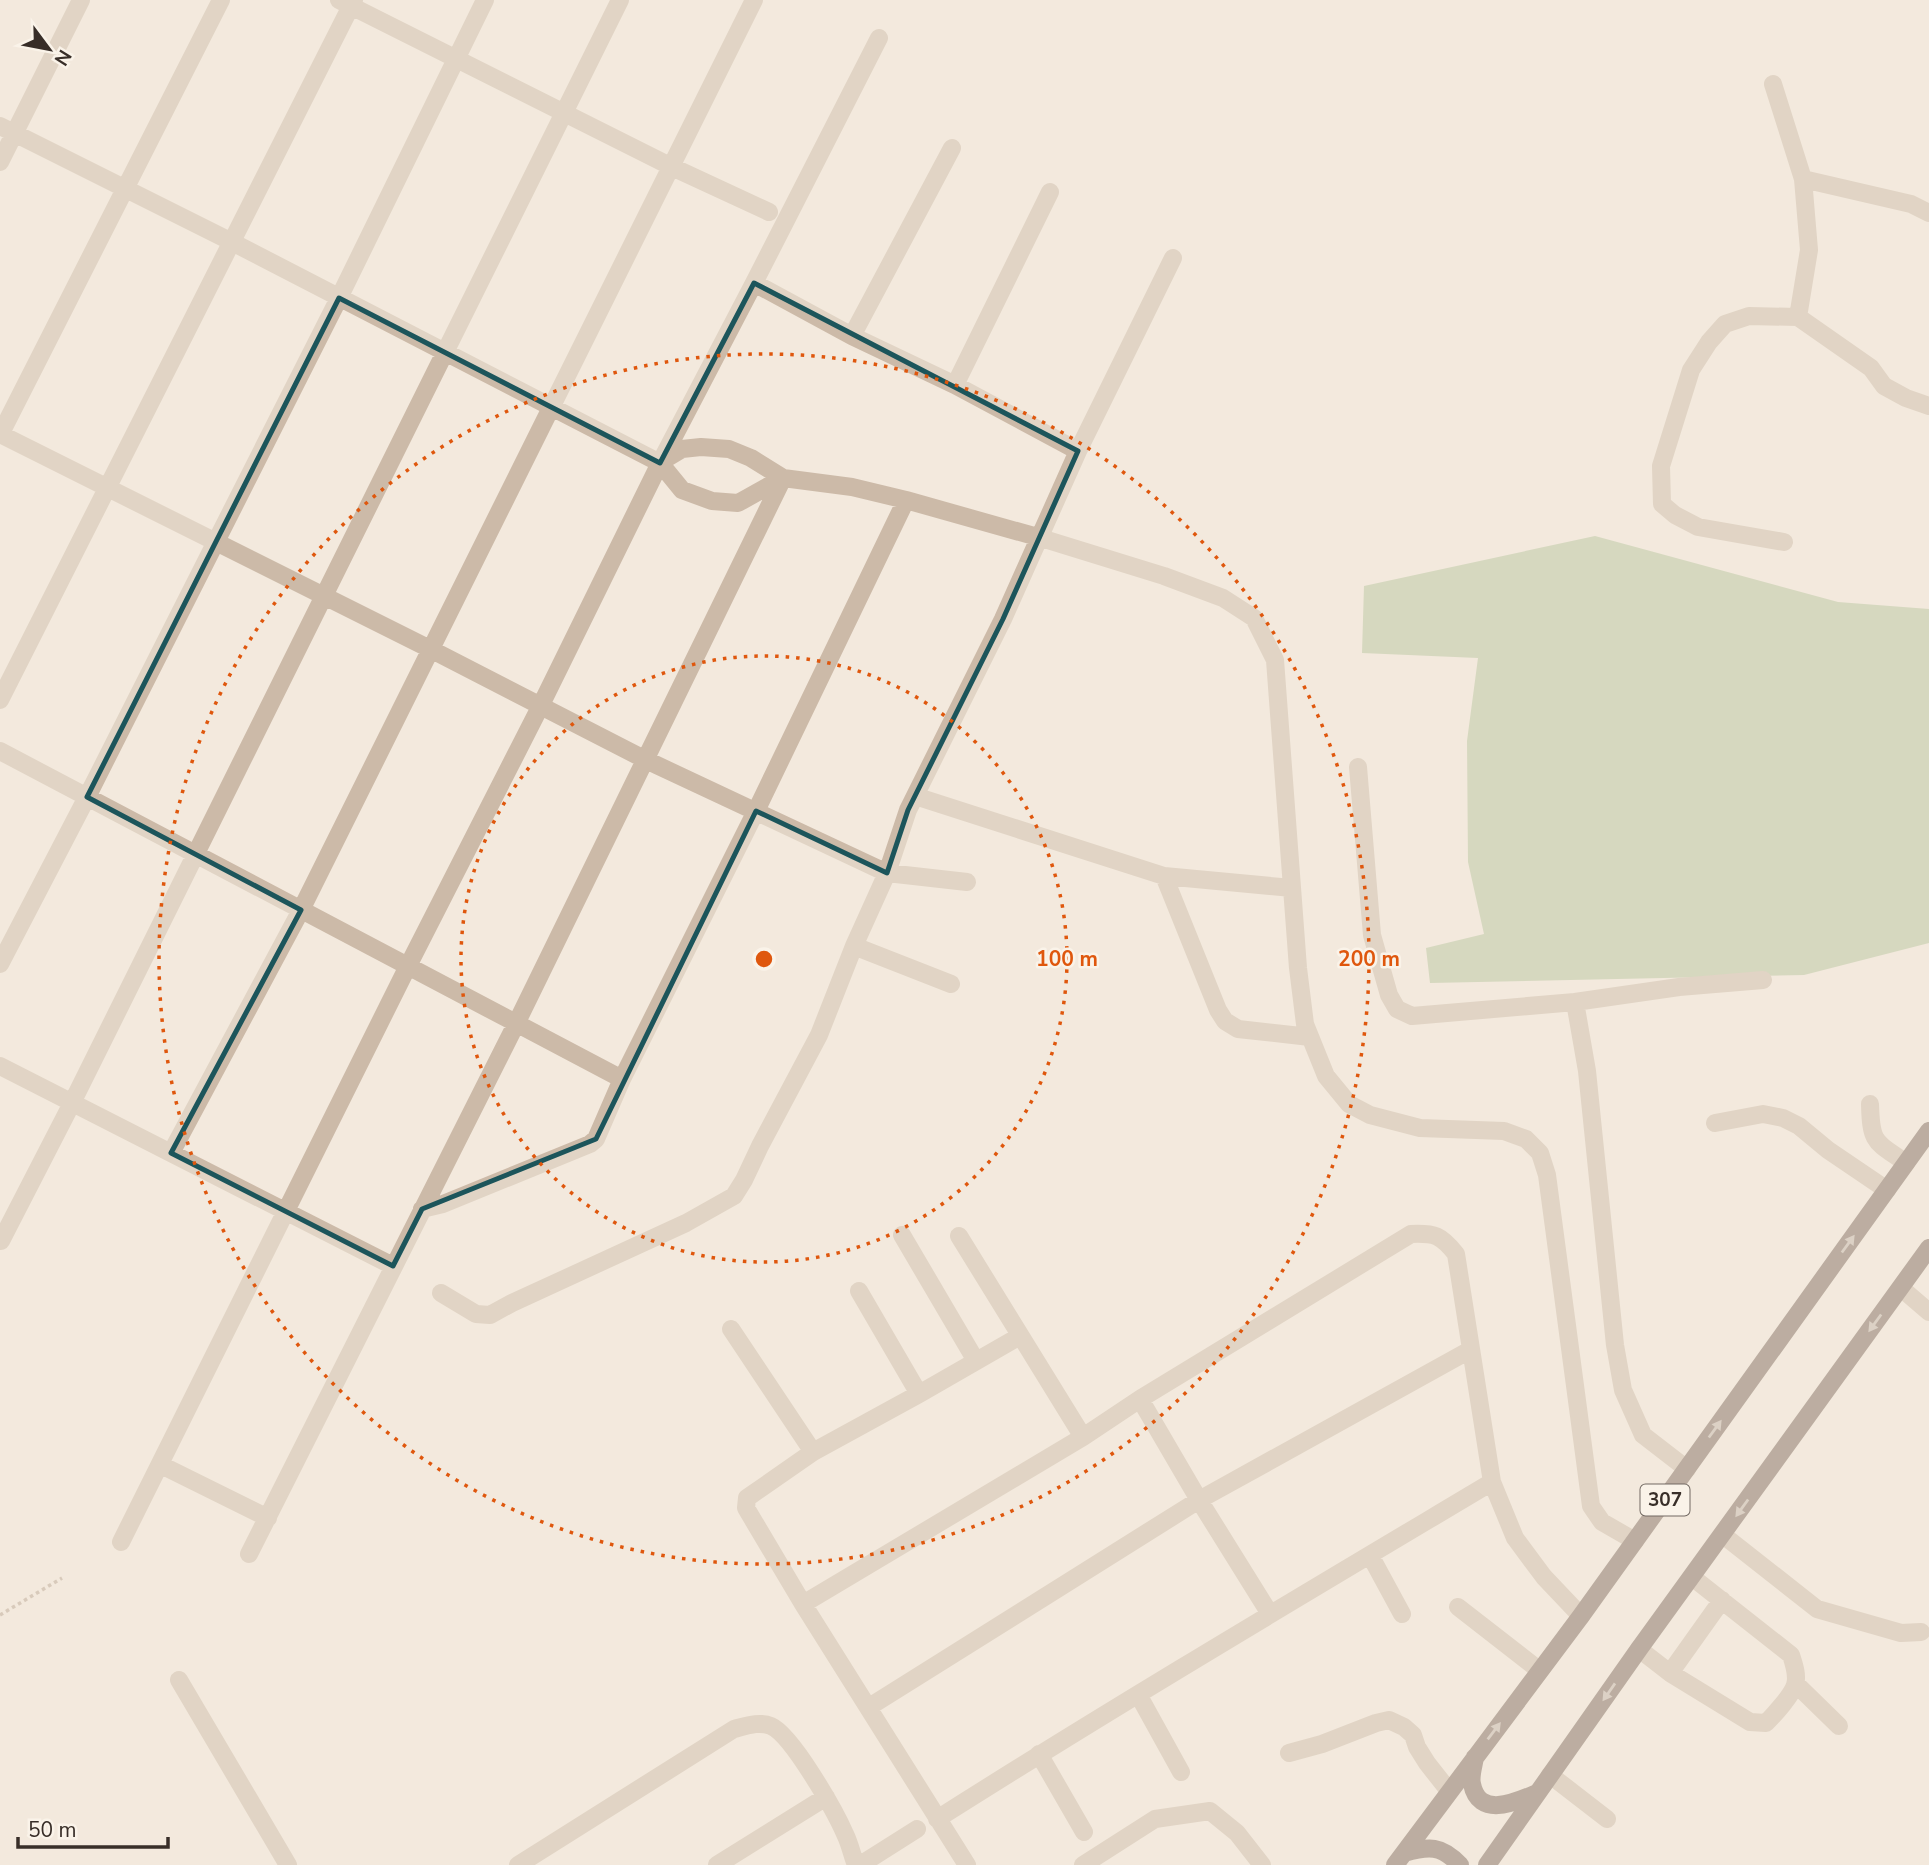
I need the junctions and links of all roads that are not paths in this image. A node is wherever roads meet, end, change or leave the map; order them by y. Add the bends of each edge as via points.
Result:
1 (82, 0) edge
2 (220, 0) edge
3 (485, 0) edge
4 (621, 0) edge
5 (754, 0) edge
6 (348, 2) edge
7 (879, 38) dead end
8 (456, 58) junction
9 (1773, 85) dead end
10 (565, 113) junction
11 (7, 130) edge
12 (952, 148) dead end
13 (0, 163) edge
14 (672, 167) junction
15 (1803, 179) junction
16 (125, 188) junction
17 (1051, 192) dead end
18 (769, 212) dead end
19 (1929, 213) edge
20 (232, 242) junction
21 (1173, 258) dead end
22 (754, 283) junction
23 (339, 298) junction
24 (1798, 317) junction
25 (852, 336) junction
26 (445, 352) junction
27 (955, 385) junction
28 (1929, 406) edge
29 (553, 407) junction
30 (0, 434) edge
31 (1078, 451) junction
32 (660, 463) junction
33 (783, 478) junction
34 (108, 487) junction
35 (906, 500) junction
36 (1041, 538) junction
37 (215, 542) junction
38 (1784, 542) dead end
39 (324, 596) junction
40 (432, 650) junction
41 (0, 700) edge
42 (540, 707) junction
43 (0, 751) edge
44 (646, 760) junction
45 (1358, 767) dead end
46 (915, 796) junction
47 (87, 797) junction
48 (756, 811) junction
49 (195, 854) junction
50 (887, 873) junction
51 (1164, 876) junction
52 (967, 882) dead end
53 (1292, 888) junction
54 (301, 910) junction
55 (854, 946) junction
56 (0, 964) edge
57 (408, 966) junction
58 (1763, 980) dead end
59 (951, 984) dead end
60 (1575, 1002) junction
61 (516, 1024) junction
62 (1310, 1038) junction
63 (0, 1066) edge
64 (622, 1079) junction
65 (72, 1103) junction
66 (1870, 1104) dead end
67 (1715, 1123) dead end
68 (1929, 1131) edge
69 (171, 1153) junction
70 (1906, 1163) junction
71 (1887, 1190) junction
72 (422, 1209) junction
73 (286, 1213) junction
74 (902, 1236) dead end
75 (959, 1236) dead end
76 (1, 1241) edge
77 (1929, 1248) edge
78 (393, 1266) junction
79 (1901, 1288) junction
80 (859, 1290) dead end
81 (441, 1293) dead end
82 (1929, 1311) edge
83 (731, 1329) dead end
84 (1020, 1336) junction
85 (1470, 1350) junction
86 (976, 1361) junction
87 (919, 1394) junction
88 (1140, 1399) junction
89 (1083, 1437) junction
90 (813, 1452) junction
91 (161, 1465) junction
92 (1687, 1469) junction
93 (1492, 1482) junction
94 (1199, 1500) junction
95 (268, 1518) junction
96 (1723, 1535) junction
97 (1635, 1541) junction
98 (121, 1542) dead end
99 (249, 1554) dead end
100 (1370, 1555) junction
101 (1692, 1577) junction
102 (1722, 1600) junction
103 (803, 1604) junction
104 (1458, 1607) dead end
105 (1402, 1614) dead end
106 (1269, 1615) junction
107 (1581, 1616) junction
108 (1921, 1632) dead end
109 (1639, 1649) junction
110 (1539, 1671) junction
111 (1670, 1673) junction
112 (178, 1680) dead end
113 (1796, 1684) junction
114 (1139, 1696) junction
115 (869, 1707) junction
116 (1839, 1726) dead end
117 (1039, 1754) junction
118 (1289, 1754) dead end
119 (1475, 1757) junction
120 (1181, 1772) dead end
121 (1550, 1775) junction
122 (1449, 1791) junction
123 (1537, 1793) junction
124 (826, 1797) junction
125 (937, 1819) junction
126 (1607, 1819) dead end
127 (916, 1829) dead end
128 (1084, 1832) dead end
129 (1400, 1859) edge
130 (288, 1865) edge
131 (518, 1865) edge
132 (717, 1865) edge
133 (858, 1865) edge
134 (967, 1865) edge
135 (1083, 1865) edge
136 (1262, 1865) edge
137 (1460, 1865) edge
138 (1487, 1865) edge

1 - 11 street
2 - 16 street
3 - 8 street
4 - 10 street
5 - 14 street
6 - 8 street
6 - 20 street
7 - 22 street
8 - 10 street
8 - 23 street
9 - 15 street
10 - 14 street
10 - 26 street
11 - 13 street
11 - 16 street
12 - 25 street
14 - 18 street
14 - 29 street
15 - 19 street via 1911,204
15 - 24 street via 1808,250
16 - 20 street
16 - 30 street
17 - 27 street
20 - 23 street
20 - 34 street
21 - 31 street
22 - 25 street
22 - 32 street
23 - 26 street
23 - 37 street
24 - 28 street via 1871,368 1885,386
24 - 38 street via 1749,316 1725,324 1691,370 1661,466 1662,504 1675,515 1698,527
25 - 27 street
26 - 29 street
26 - 39 street
27 - 31 street
29 - 32 street
29 - 40 street
30 - 34 street
31 - 36 street
32 - 33 street via 682,449 729,449
32 - 33 street via 682,490 712,502 738,503
32 - 42 street
33 - 35 street
33 - 44 street
34 - 37 street
34 - 41 street
35 - 36 street
35 - 48 street
36 - 46 street
36 - 53 street via 1223,598 1254,618 1275,660
37 - 39 street
37 - 47 street
39 - 40 street
39 - 49 street
40 - 42 street
40 - 54 street
42 - 44 street
42 - 57 street
43 - 47 street
44 - 48 street
44 - 61 street
45 - 60 street via 1372,935 1397,1009 1412,1016
46 - 50 street
46 - 51 street
47 - 49 street
47 - 56 street
48 - 50 street
48 - 64 street
49 - 54 street
49 - 65 street
50 - 52 street
50 - 55 street
51 - 53 street
51 - 62 street via 1225,1021 1238,1029
53 - 62 street via 1298,968
54 - 57 street
54 - 69 street
55 - 59 street
55 - 81 street via 819,1035 734,1196 490,1315 477,1314
57 - 61 street
57 - 73 street
58 - 60 street
60 - 92 street via 1623,1390 1643,1435
61 - 64 street
61 - 72 street
62 - 97 street via 1326,1076 1349,1104 1370,1115 1420,1128 1504,1131 1526,1139 1539,1153 1547,1175 1591,1506 1602,1522
63 - 65 street
64 - 72 street via 590,1144
65 - 69 street
65 - 76 street
66 - 70 street via 1877,1142
67 - 71 street via 1763,1114 1783,1118
68 - 70 main road, 307
69 - 73 street
70 - 71 main road, 307
92 -> 71 main road, 307
72 - 78 street
73 - 78 street
73 - 91 street
74 - 86 street
75 - 84 street
77 - 79 main road
78 - 95 street
79 - 82 street
79 -> 96 main road
80 - 87 street
83 - 90 street
84 - 86 street
84 - 89 street
85 - 88 street via 1456,1254 1444,1240 1428,1233 1411,1234
85 - 93 street
85 - 94 street
86 - 87 street
87 - 90 street
88 - 89 street
88 - 94 street
89 - 103 street
90 - 103 street via 746,1502
91 - 95 street
91 - 98 street
92 - 97 main road, 307
93 - 100 street
93 - 107 street via 1515,1538
94 - 106 street
94 - 115 street
95 - 99 street
96 - 101 main road
96 - 108 street via 1817,1609 1901,1633
97 - 107 main road, 307
100 - 105 street
100 - 106 street
101 - 102 street
101 - 109 main road
102 - 111 street
102 - 113 street via 1791,1655
103 - 115 street
104 - 110 street
106 - 114 street
107 - 110 main road, 307
109 - 111 street
109 -> 121 main road
119 -> 110 main road, 307
111 - 113 street via 1750,1722 1766,1723
112 - 130 street
113 - 116 street
114 - 117 street
114 - 120 street
115 - 125 street
117 - 125 street
117 - 128 street
118 - 122 street via 1389,1720 1413,1735
119 - 122 main road, 307
119 - 123 main road via 1472,1783 1484,1802 1497,1807
121 - 123 main road
121 - 126 street
122 - 129 main road, 307
123 - 138 main road
124 - 131 street via 783,1734 757,1724 734,1729
124 - 132 street
124 - 133 street
125 - 134 street
127 - 133 street
129 - 137 main road via 1423,1848 1439,1849
135 - 136 street via 1155,1819 1210,1811 1237,1833

